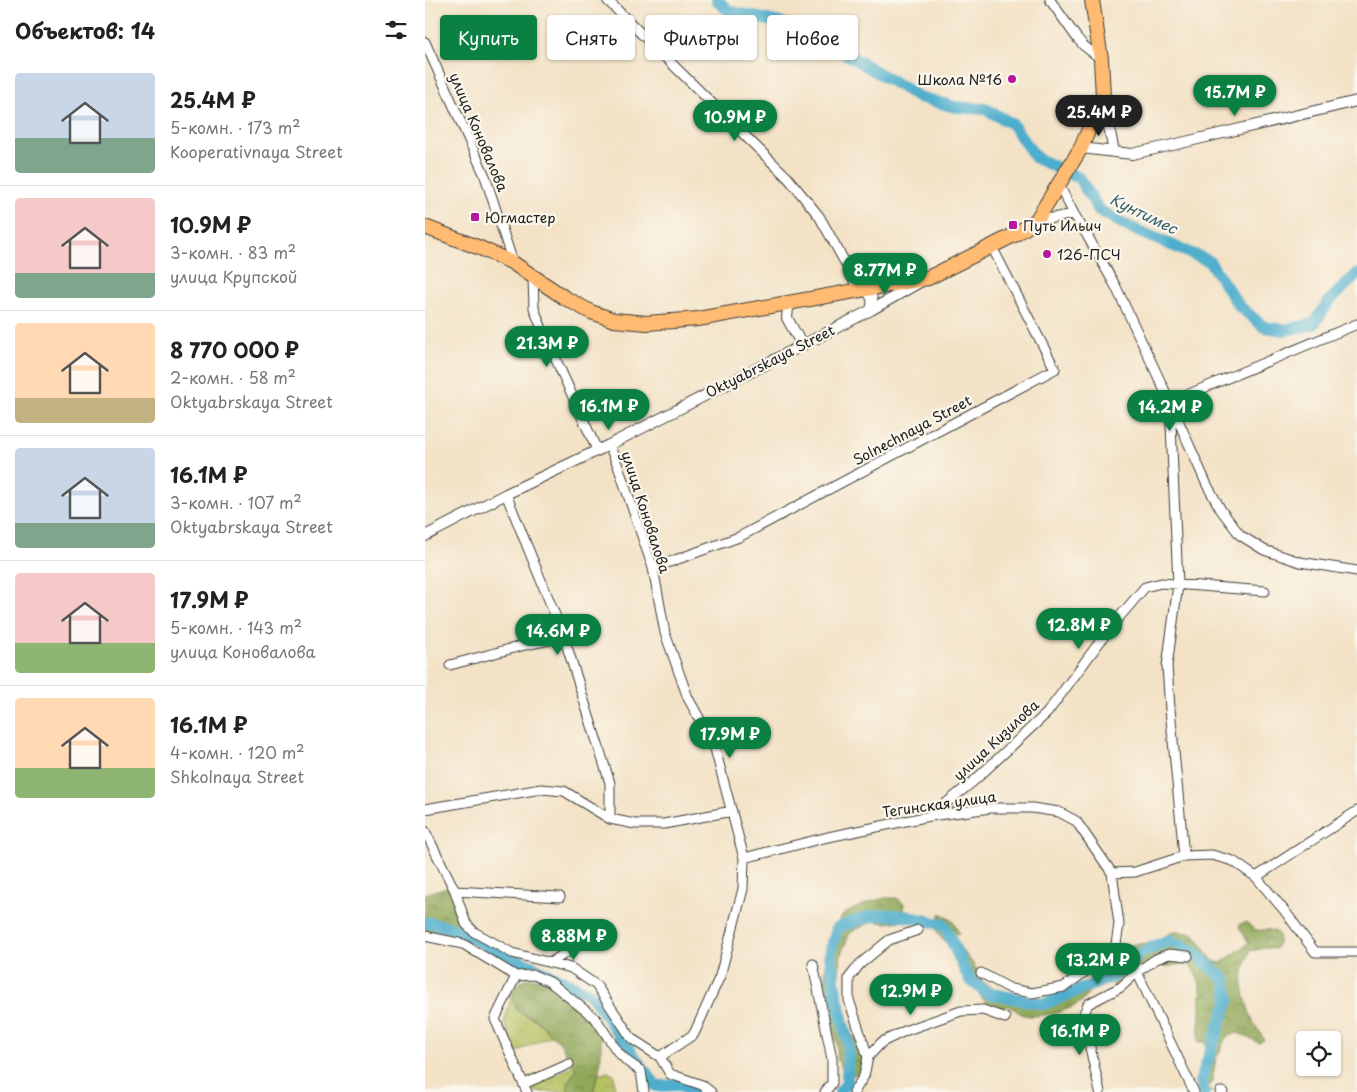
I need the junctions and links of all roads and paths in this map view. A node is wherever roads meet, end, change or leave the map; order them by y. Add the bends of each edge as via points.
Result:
1 (607, 0) edge
2 (1050, 0) edge
3 (1092, 0) edge
4 (425, 42) edge
5 (1101, 59) junction
6 (1103, 96) junction
7 (1357, 101) edge
8 (1081, 148) junction
9 (1114, 152) junction
10 (1059, 185) junction
11 (1074, 214) junction
12 (1036, 221) junction
13 (425, 227) edge
14 (991, 246) junction
15 (513, 263) junction
16 (533, 277) junction
17 (928, 278) junction
18 (861, 289) junction
19 (804, 299) junction
20 (757, 309) junction
21 (871, 310) junction
22 (787, 318) junction
23 (1357, 324) edge
24 (802, 345) junction
25 (1170, 402) junction
26 (609, 445) junction
27 (597, 450) junction
28 (506, 494) junction
29 (425, 536) edge
30 (653, 568) junction
31 (1357, 571) edge
32 (1178, 585) junction
33 (1265, 590) dead end
34 (564, 637) junction
35 (450, 665) dead end
36 (425, 809) edge
37 (732, 811) junction
38 (1357, 811) edge
39 (930, 816) junction
40 (610, 819) junction
41 (425, 831) edge
42 (1184, 856) junction
43 (744, 858) junction
44 (1112, 873) junction
45 (1256, 877) junction
46 (455, 890) junction
47 (560, 897) dead end
48 (918, 930) dead end
49 (425, 936) edge
50 (586, 940) dead end
51 (1357, 952) edge
52 (1188, 956) dead end
53 (550, 963) junction
54 (813, 964) dead end
55 (1137, 972) junction
56 (981, 973) dead end
57 (516, 976) junction
58 (1005, 1018) dead end
59 (660, 1057) junction
60 (868, 1057) junction
61 (569, 1064) dead end
62 (526, 1088) edge
63 (645, 1092) edge
64 (711, 1092) edge
65 (825, 1092) edge
66 (854, 1092) edge
67 (1099, 1092) edge
68 (1194, 1092) edge

1 - 18 street via 789,178 819,216
2 - 5 street via 1077,38
3 - 5 main road
4 - 15 street, улица Коновалова via 485,176
5 - 6 main road
6 - 8 main road, Oktyabrskaya Street
6 - 9 street
7 - 9 street via 1132,154
8 - 9 street
8 - 10 main road, Oktyabrskaya Street
10 - 11 street
10 - 12 main road, Oktyabrskaya Street
11 - 12 street
11 - 25 street via 1116,287
12 - 14 main road, Oktyabrskaya Street
13 - 15 main road
14 - 17 main road, Oktyabrskaya Street
14 - 30 street, Solnechnaya Street via 1055,369 739,537
15 - 16 main road
16 - 20 main road via 591,312 614,320 674,322
16 - 27 street via 534,308 542,330
17 - 18 main road
17 - 21 street, Oktyabrskaya Street
18 - 19 main road
18 - 21 street via 873,298
19 - 20 main road
19 - 22 street via 788,308
20 - 22 street via 780,312
21 - 24 street, Oktyabrskaya Street
22 - 24 street
23 - 25 street
24 - 26 street, Oktyabrskaya Street
25 - 31 street via 1207,485 1240,535 1264,550 1300,562
25 - 32 street
26 - 27 street, Oktyabrskaya Street
26 - 30 street, улица Коновалова
27 - 28 street, Oktyabrskaya Street
28 - 29 street, Oktyabrskaya Street
28 - 34 street
30 - 37 street, улица Коновалова via 665,634 688,698 714,745
32 - 33 street, улица Кизилова
32 - 39 street, улица Кизилова via 1161,583 1145,587 1110,628 1047,714
32 - 42 street via 1167,666
34 - 35 street
34 - 40 street via 610,782
36 - 40 street via 541,790 564,791
37 - 40 street via 663,824 635,824
37 - 43 street, улица Коновалова
38 - 45 street
39 - 43 street, Тегинская улица
39 - 44 street, Тегинская улица via 991,808 1059,812 1076,821
41 - 46 street
42 - 44 street via 1135,872
42 - 45 street via 1212,855 1233,861
43 - 59 street, улица Коновалова via 743,889 720,976 694,1034
44 - 56 street, Тегинская улица via 1119,924 1115,951 1064,987 1032,993 1011,989
45 - 51 street via 1315,952
46 - 47 street
46 - 53 street via 466,924 474,932 512,953
48 - 60 street via 889,940 860,964 849,978 849,1000
49 - 57 street via 463,944
50 - 53 street
52 - 55 street via 1169,954
53 - 59 street via 571,968 596,985 632,1039
54 - 65 street via 832,1059 832,1083
55 - 67 street via 1121,987 1089,1004 1083,1016
55 - 68 street
57 - 62 street via 495,1019
57 - 63 street via 534,975 551,982 589,1012 617,1051 641,1072
58 - 60 street via 983,1010 961,1011 882,1042
59 - 64 street via 670,1074 702,1085
60 - 66 street via 864,1076
61 - 62 street

